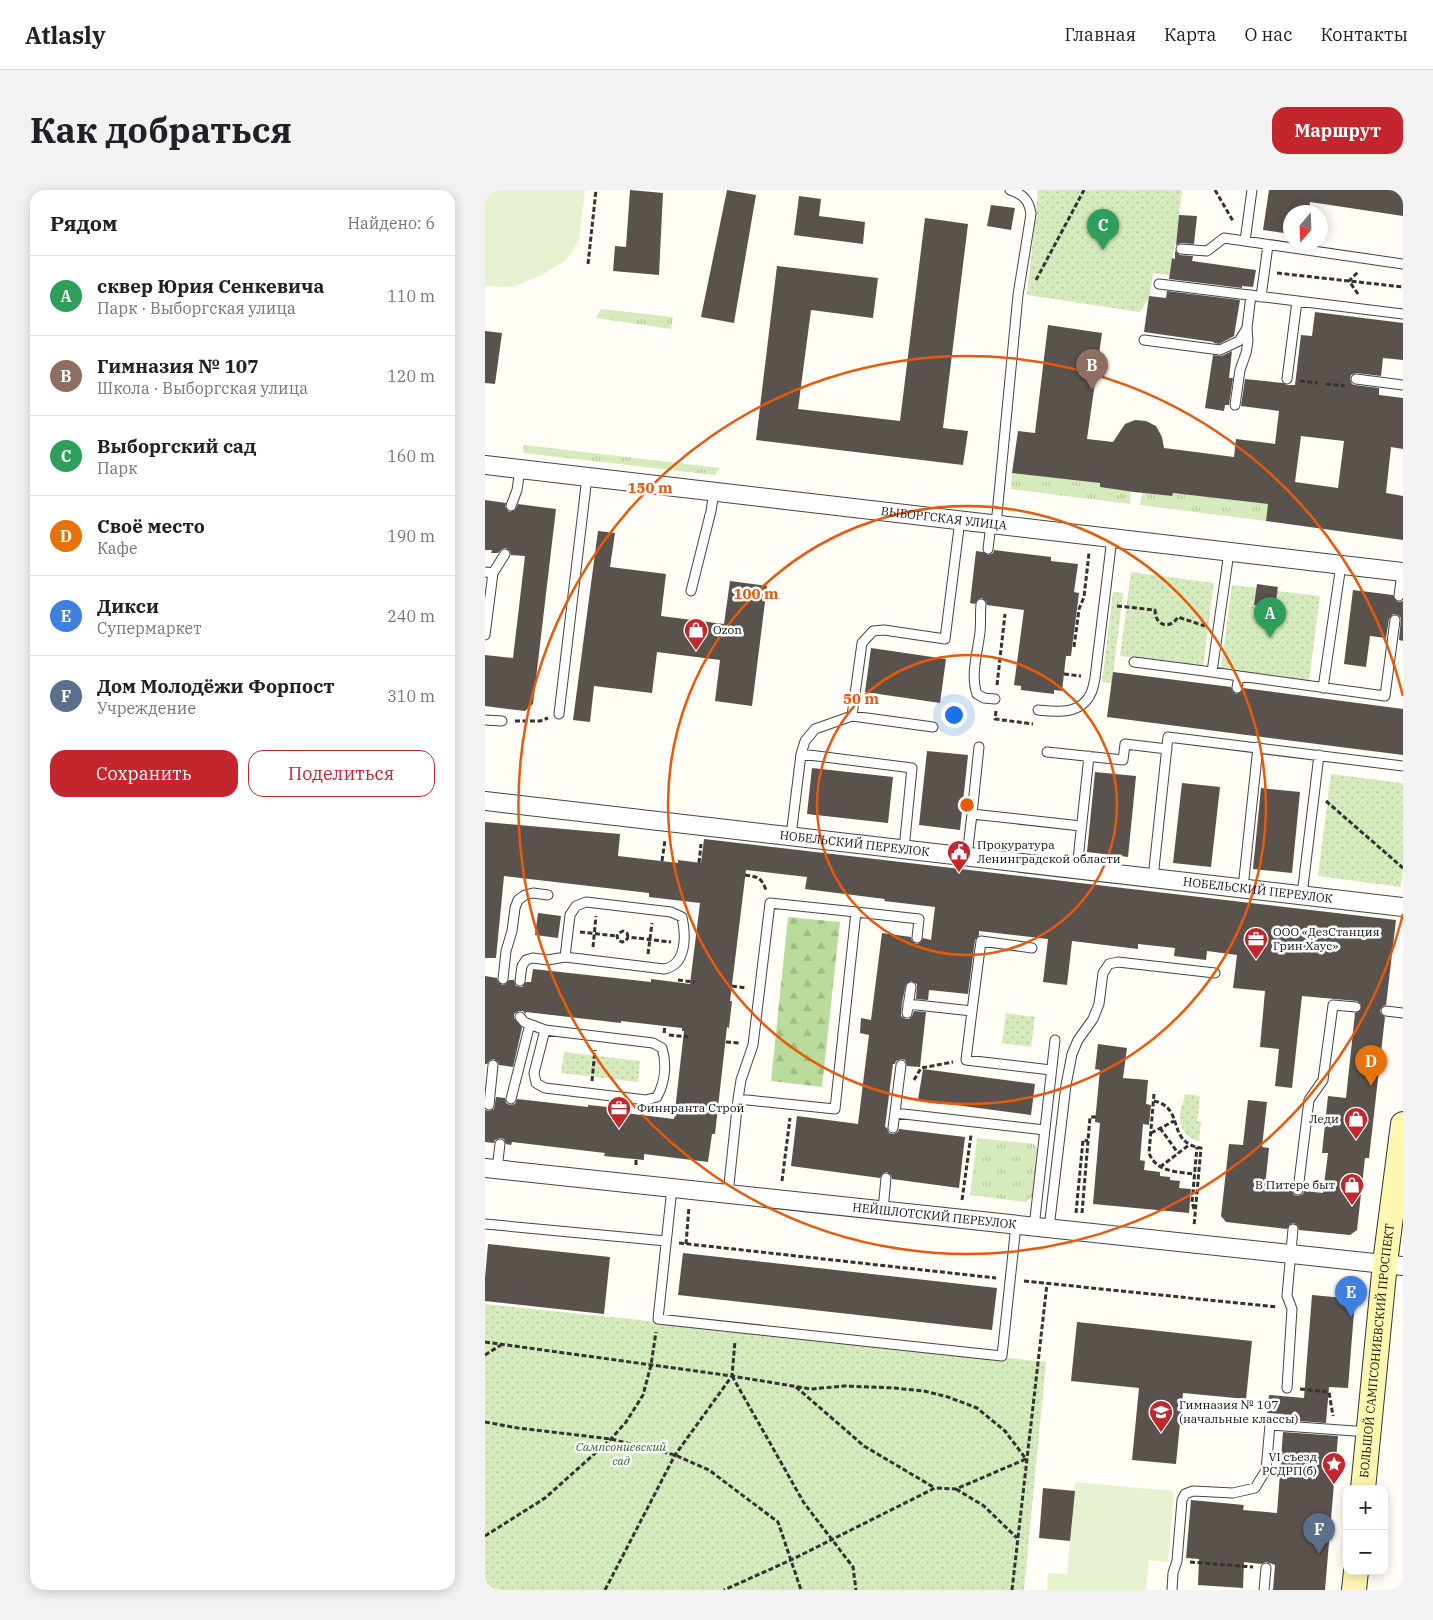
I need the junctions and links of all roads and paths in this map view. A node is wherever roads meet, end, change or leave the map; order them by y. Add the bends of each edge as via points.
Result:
1 (596, 190) edge
2 (1010, 190) edge
3 (1084, 190) edge
4 (1215, 190) edge
5 (1253, 190) edge
6 (1245, 241) junction
7 (1268, 244) junction
8 (1181, 249) dead end
9 (1370, 259) junction
10 (588, 264) dead end
11 (1403, 264) edge
12 (1264, 272) junction
13 (1349, 281) junction
14 (1159, 284) dead end
15 (1032, 287) dead end
16 (1403, 287) edge
17 (1256, 296) junction
18 (1297, 301) junction
19 (1368, 310) junction
20 (1403, 314) edge
21 (1247, 328) junction
22 (1144, 340) dead end
23 (1287, 379) dead end
24 (1356, 379) dead end
25 (1403, 385) edge
26 (1235, 405) dead end
27 (485, 465) edge
28 (520, 469) junction
29 (587, 477) junction
30 (714, 492) junction
31 (511, 506) dead end
32 (960, 520) junction
33 (994, 524) junction
34 (1112, 538) junction
35 (988, 549) dead end
36 (1229, 552) junction
37 (1089, 553) dead end
38 (505, 554) dead end
39 (1341, 565) junction
40 (489, 572) edge
41 (1402, 572) edge
42 (691, 591) dead end
43 (1399, 596) dead end
44 (981, 604) dead end
45 (1121, 606) dead end
46 (1005, 614) dead end
47 (1395, 620) dead end
48 (1218, 630) junction
49 (996, 631) dead end
50 (1003, 632) junction
51 (485, 635) edge
52 (1074, 647) dead end
53 (1134, 662) dead end
54 (1212, 672) junction
55 (1239, 676) junction
56 (1237, 688) dead end
57 (1323, 688) junction
58 (995, 699) junction
59 (1038, 710) dead end
60 (559, 714) joint
61 (852, 716) junction
62 (485, 720) edge
63 (502, 721) joint
64 (1029, 724) dead end
65 (933, 727) dead end
66 (1231, 733) dead end
67 (1229, 744) junction
68 (1258, 747) junction
69 (979, 748) dead end
70 (1167, 749) junction
71 (1047, 752) dead end
72 (801, 754) junction
73 (1319, 755) junction
74 (1089, 756) junction
75 (1403, 766) edge
76 (1315, 790) junction
77 (485, 801) edge
78 (971, 814) junction
79 (1081, 826) junction
80 (791, 836) junction
81 (665, 839) dead end
82 (701, 842) dead end
83 (904, 850) junction
84 (967, 856) junction
85 (662, 861) dead end
86 (699, 863) dead end
87 (1403, 868) edge
88 (1077, 869) junction
89 (745, 875) dead end
90 (1153, 878) junction
91 (1243, 888) junction
92 (548, 895) dead end
93 (1302, 895) junction
94 (770, 902) junction
95 (598, 904) junction
96 (1403, 907) edge
97 (653, 910) junction
98 (856, 912) junction
99 (568, 931) junction
100 (594, 934) junction
101 (617, 936) junction
102 (628, 937) junction
103 (917, 938) dead end
104 (650, 940) junction
105 (683, 944) junction
106 (1032, 948) dead end
107 (565, 958) junction
108 (591, 960) junction
109 (647, 967) junction
110 (1215, 973) dead end
111 (503, 979) dead end
112 (670, 979) dead end
113 (521, 981) dead end
114 (694, 982) dead end
115 (911, 987) dead end
116 (1356, 1007) dead end
117 (972, 1011) junction
118 (1386, 1011) dead end
119 (1403, 1012) edge
120 (520, 1018) dead end
121 (530, 1024) junction
122 (545, 1030) junction
123 (664, 1034) dead end
124 (597, 1036) junction
125 (688, 1037) dead end
126 (1055, 1040) dead end
127 (966, 1060) junction
128 (493, 1065) dead end
129 (901, 1065) dead end
130 (1051, 1070) junction
131 (912, 1083) dead end
132 (590, 1094) junction
133 (1154, 1094) dead end
134 (511, 1099) dead end
135 (738, 1099) junction
136 (1154, 1101) junction
137 (489, 1105) dead end
138 (792, 1105) junction
139 (895, 1113) junction
140 (1096, 1117) dead end
141 (973, 1121) junction
142 (1174, 1121) junction
143 (1403, 1124) edge
144 (893, 1128) dead end
145 (1160, 1128) junction
146 (1045, 1130) junction
147 (1151, 1134) junction
148 (1088, 1141) junction
149 (500, 1144) dead end
150 (1189, 1144) junction
151 (1197, 1147) junction
152 (1178, 1153) junction
153 (637, 1159) dead end
154 (636, 1165) dead end
155 (1159, 1167) junction
156 (491, 1168) edge
157 (1195, 1174) junction
158 (886, 1178) dead end
159 (782, 1181) dead end
160 (672, 1188) junction
161 (1298, 1190) dead end
162 (727, 1194) junction
163 (962, 1201) dead end
164 (883, 1210) junction
165 (1195, 1211) junction
166 (1076, 1213) dead end
167 (1082, 1214) dead end
168 (485, 1224) edge
169 (1016, 1224) junction
170 (1193, 1226) dead end
171 (1042, 1227) junction
172 (1293, 1229) dead end
173 (666, 1242) junction
174 (1290, 1254) junction
175 (1394, 1265) edge
176 (1010, 1279) junction
177 (1047, 1284) junction
178 (1292, 1309) junction
179 (658, 1319) junction
180 (737, 1328) junction
181 (485, 1342) edge
182 (502, 1345) junction
183 (485, 1355) edge
184 (651, 1365) junction
185 (732, 1376) junction
186 (796, 1386) junction
187 (1287, 1388) joint
188 (485, 1422) edge
189 (1335, 1429) junction
190 (1369, 1432) junction
191 (611, 1438) junction
192 (675, 1455) junction
193 (1027, 1459) junction
194 (1363, 1485) edge
195 (935, 1488) junction
196 (956, 1489) junction
197 (485, 1536) edge
198 (1018, 1538) junction
199 (831, 1540) junction
200 (791, 1560) junction
201 (1177, 1561) junction
202 (1266, 1568) joint
203 (1356, 1575) edge
204 (605, 1590) edge
205 (724, 1590) edge
206 (801, 1590) edge
207 (856, 1590) edge
208 (1012, 1590) edge
209 (1172, 1590) edge
210 (1264, 1590) edge
211 (1354, 1590) edge

1 - 10 path
2 - 33 lane via 1020,193 1029,203 1031,214 1018,295
3 - 15 path
4 - 6 path
5 - 6 lane
6 - 7 lane
6 - 8 lane via 1224,238 1207,251
7 - 9 lane
7 - 12 lane
9 - 11 lane
9 - 13 path
12 - 13 path
12 - 17 lane
13 - 16 path
13 - 19 path
14 - 17 lane
17 - 18 lane
17 - 21 lane
18 - 19 lane
18 - 23 lane
19 - 20 lane
21 - 22 lane via 1239,340 1221,350
21 - 26 lane via 1248,341
24 - 25 lane
27 - 28 street, ВЫБОРГСКАЯ УЛИЦА
28 - 29 street, ВЫБОРГСКАЯ УЛИЦА
28 - 31 lane
29 - 30 street, ВЫБОРГСКАЯ УЛИЦА
29 - 60 lane
30 - 32 street, ВЫБОРГСКАЯ УЛИЦА
30 - 42 lane
32 - 33 street, ВЫБОРГСКАЯ УЛИЦА
32 - 61 lane via 945,639 884,630 873,632 862,643
33 - 34 street, ВЫБОРГСКАЯ УЛИЦА
33 - 35 lane
34 - 36 street, ВЫБОРГСКАЯ УЛИЦА
34 - 59 lane via 1091,693 1084,704 1072,710
36 - 39 street, ВЫБОРГСКАЯ УЛИЦА
36 - 48 lane
37 - 52 path
38 - 40 lane
39 - 41 street, ВЫБОРГСКАЯ УЛИЦА
39 - 57 lane
40 - 51 lane
41 - 43 lane
44 - 58 lane via 974,684 977,694
45 - 48 path via 1155,610 1155,617 1163,625 1169,626 1178,617
46 - 50 path
47 - 57 lane via 1385,696
48 - 54 lane
49 - 50 path
50 - 58 path
53 - 54 lane
54 - 55 lane
55 - 56 lane
55 - 57 lane
58 - 64 path via 995,719
60 - 63 path via 539,721
61 - 65 lane
61 - 72 lane via 815,729 805,741
62 - 63 lane
66 - 67 lane
67 - 68 lane
67 - 70 lane via 1168,737
68 - 73 lane
68 - 91 lane
69 - 78 lane
70 - 74 lane via 1125,744 1123,760
70 - 90 lane
71 - 74 lane
72 - 80 lane
72 - 83 lane via 912,768
73 - 75 lane
73 - 76 lane
74 - 79 lane
76 - 87 path
76 - 93 lane
77 - 80 street, НОБЕЛЬСКИЙ ПЕРЕУЛОК
78 - 79 lane
78 - 84 lane
79 - 88 lane
80 - 83 street, НОБЕЛЬСКИЙ ПЕРЕУЛОК
81 - 85 path
82 - 86 path
83 - 84 street, НОБЕЛЬСКИЙ ПЕРЕУЛОК
84 - 88 street, НОБЕЛЬСКИЙ ПЕРЕУЛОК
88 - 90 street, НОБЕЛЬСКИЙ ПЕРЕУЛОК
89 - 94 path via 763,881
90 - 91 street, НОБЕЛЬСКИЙ ПЕРЕУЛОК
91 - 93 street, НОБЕЛЬСКИЙ ПЕРЕУЛОК
92 - 111 lane via 525,895 518,900
93 - 96 street, НОБЕЛЬСКИЙ ПЕРЕУЛОК
94 - 98 lane
94 - 135 lane via 753,1045
95 - 97 lane
95 - 99 lane via 587,902 576,906 570,915
95 - 100 path
97 - 104 path
97 - 105 lane via 682,917
98 - 103 lane via 919,919
98 - 138 lane via 835,1109
99 - 100 path
99 - 107 lane
100 - 101 path
100 - 108 path
101 - 102 path via 623,931
101 - 102 path via 622,942
102 - 104 path
104 - 105 path
104 - 109 path
105 - 109 lane via 678,963 671,968
106 - 117 lane via 981,942
107 - 108 lane
107 - 113 lane via 526,960 522,966
108 - 109 lane
110 - 171 lane via 1118,962 1109,964 1103,973 1099,1004 1093,1019 1072,1054
112 - 114 path
115 - 117 lane via 908,1009
116 - 161 lane via 1333,1005 1323,1080 1309,1100
117 - 127 lane
118 - 119 lane
120 - 121 lane
121 - 122 lane
121 - 134 lane
122 - 124 lane
122 - 132 lane via 534,1073 536,1083 545,1088
123 - 125 path
124 - 132 path
124 - 132 lane via 653,1043 662,1048 665,1058 662,1087 657,1097 646,1100
126 - 130 lane
127 - 130 lane
127 - 131 path via 921,1068
128 - 137 lane
129 - 139 lane
130 - 146 lane
133 - 136 path
135 - 138 lane
135 - 162 lane
136 - 142 path via 1168,1106
136 - 147 path
138 - 159 path
139 - 141 lane
139 - 144 lane
140 - 148 path via 1091,1116
141 - 146 lane
141 - 163 path
142 - 145 path
142 - 150 path via 1178,1133
143 - 175 main road, БОЛЬШОЙ САМПСОНИЕВСКИЙ ПРОСПЕКТ
145 - 147 path
145 - 152 path
146 - 171 lane
147 - 155 path via 1149,1153
148 - 166 path via 1083,1140
148 - 167 path
149 - 156 lane
150 - 151 path
150 - 152 path
151 - 157 path
151 - 165 path via 1201,1148
152 - 155 path
153 - 154 path
155 - 157 path
156 - 160 street, НЕЙШЛОТСКИЙ ПЕРЕУЛОК
157 - 165 path via 1192,1202
158 - 164 lane
160 - 162 street, НЕЙШЛОТСКИЙ ПЕРЕУЛОК
160 - 173 lane
162 - 164 street, НЕЙШЛОТСКИЙ ПЕРЕУЛОК
164 - 169 street, НЕЙШЛОТСКИЙ ПЕРЕУЛОК
165 - 170 path
168 - 173 lane
169 - 171 street, НЕЙШЛОТСКИЙ ПЕРЕУЛОК
169 - 176 lane
171 - 174 street, НЕЙШЛОТСКИЙ ПЕРЕУЛОК
172 - 174 lane
173 - 176 path
173 - 179 lane
174 - 175 street, НЕЙШЛОТСКИЙ ПЕРЕУЛОК
174 - 178 lane via 1287,1296
175 - 190 main road, БОЛЬШОЙ САМПСОНИЕВСКИЙ ПРОСПЕКТ
176 - 177 path
176 - 180 lane via 1002,1356
177 - 178 path
177 - 193 path
178 - 187 lane
179 - 180 lane
179 - 184 path
180 - 185 path
181 - 182 path
182 - 183 path
182 - 184 path
184 - 185 path
184 - 191 path via 643,1395
185 - 186 path
185 - 192 path
185 - 199 path via 804,1503
186 - 193 path via 811,1389 845,1386 895,1388 948,1397 977,1408 1005,1431
186 - 195 path via 864,1446
187 - 189 path via 1329,1392
188 - 191 path
189 - 190 lane
189 - 201 lane via 1270,1425 1266,1470 1255,1488 1233,1493 1193,1491 1185,1494
190 - 194 main road, БОЛЬШОЙ САМПСОНИЕВСКИЙ ПРОСПЕКТ
191 - 192 path
191 - 197 path via 545,1498
192 - 200 path via 709,1470 778,1522
192 - 204 path
193 - 196 path
193 - 198 path
195 - 196 path
195 - 199 path
196 - 198 path via 984,1506
198 - 208 path
199 - 200 path
199 - 207 path via 853,1568
200 - 205 path
200 - 206 path
201 - 202 path
201 - 209 lane
202 - 210 lane
203 - 211 main road

